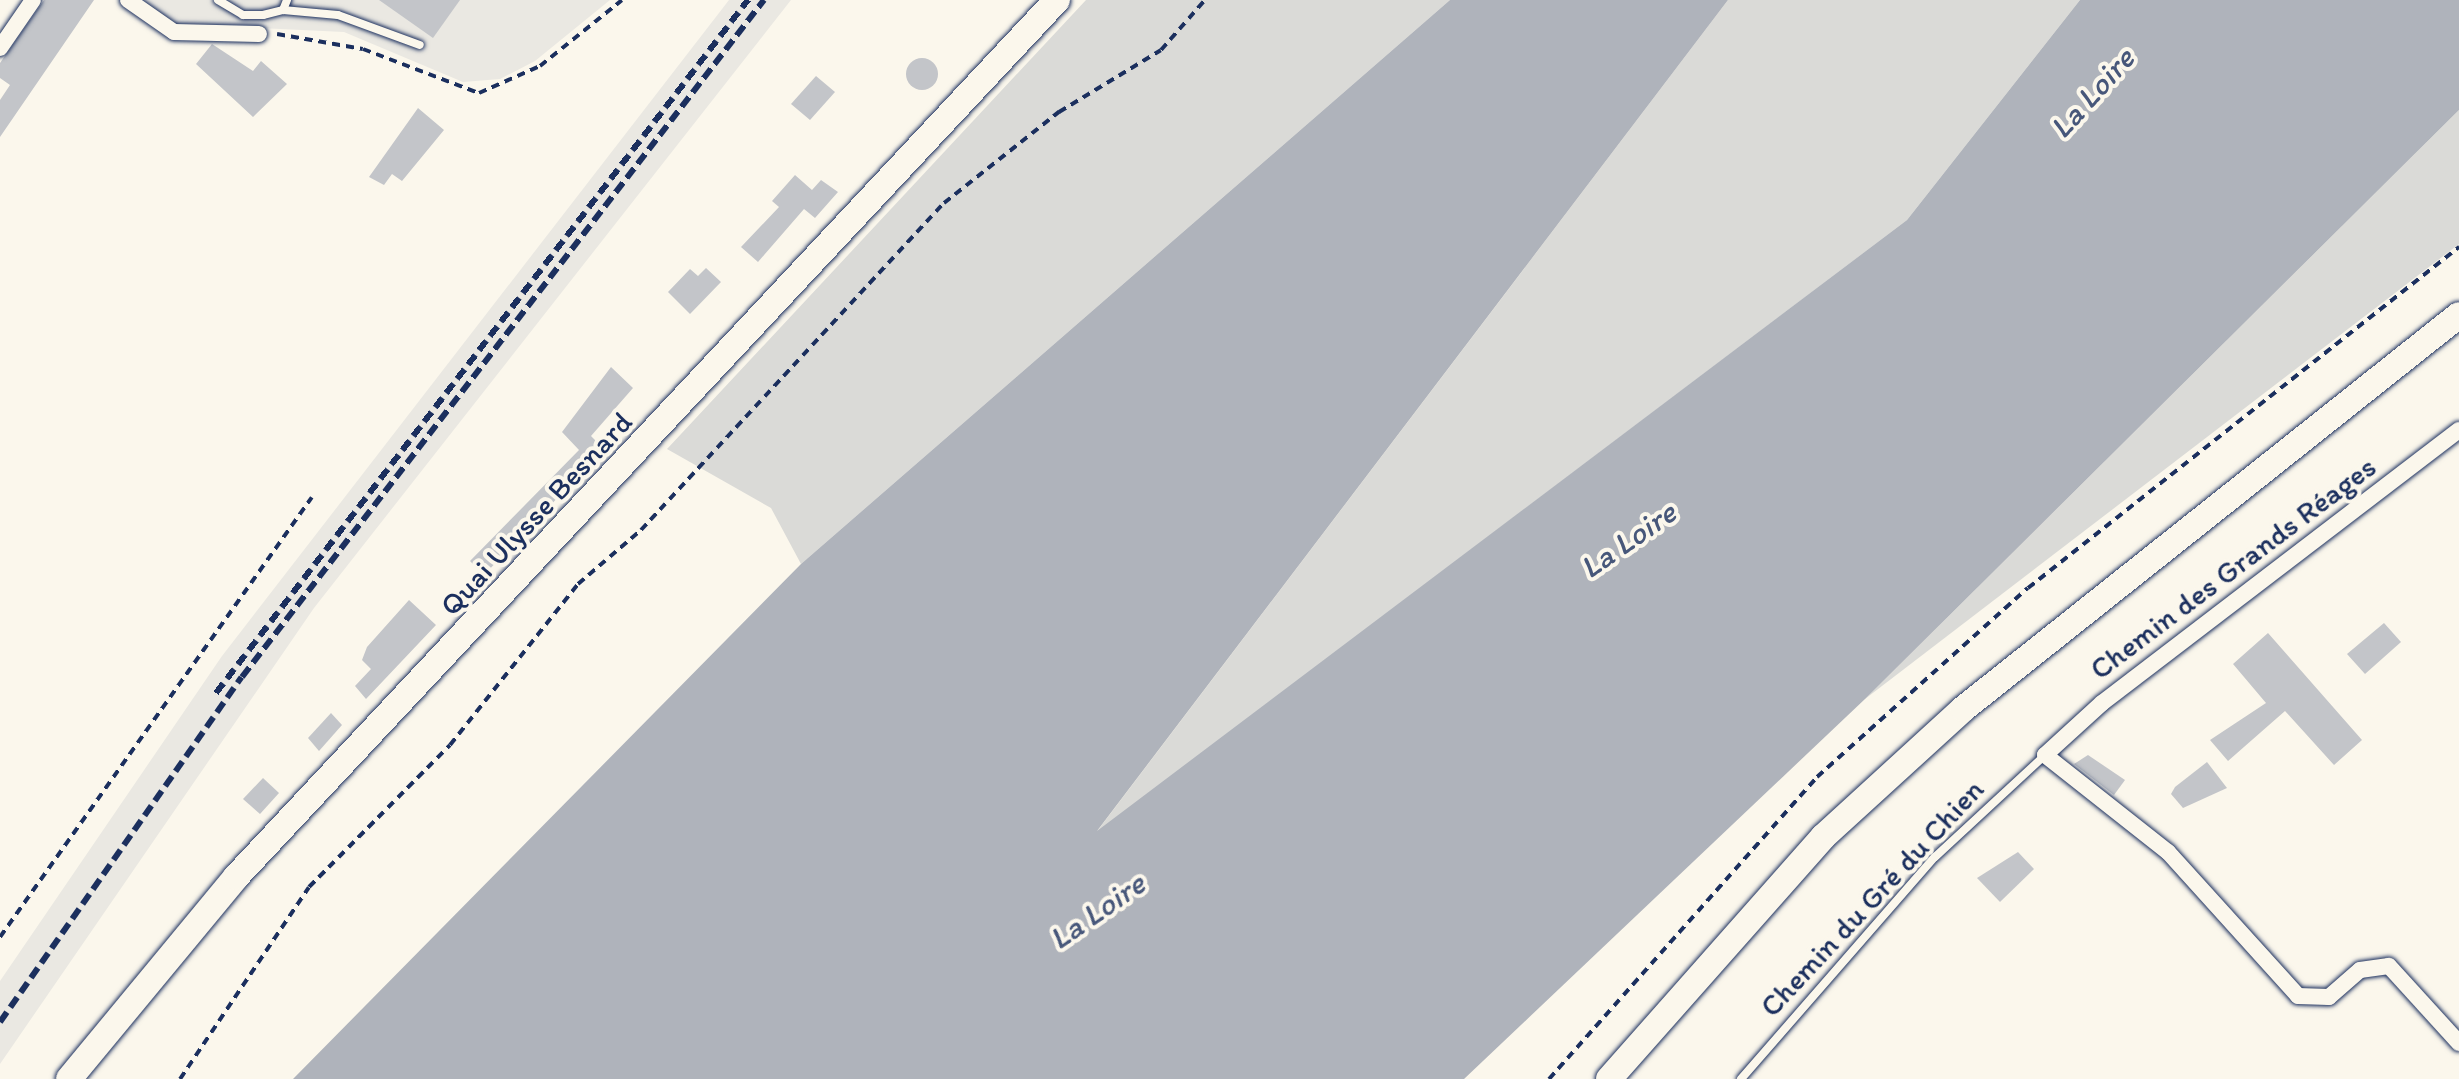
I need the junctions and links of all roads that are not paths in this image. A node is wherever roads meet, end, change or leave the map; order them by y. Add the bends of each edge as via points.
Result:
1 (33, 0) edge
2 (128, 0) edge
3 (218, 0) edge
4 (287, 0) edge
5 (1057, 0) edge
6 (283, 10) junction
7 (259, 34) road end
8 (420, 45) dead end
9 (0, 48) edge
10 (2459, 315) edge
11 (2459, 430) edge
12 (2045, 755) junction
13 (2459, 1043) edge
14 (69, 1079) edge
15 (1609, 1079) edge
16 (1741, 1079) edge

1 - 9 street
2 - 7 street via 174,32
3 - 6 lane via 243,15
4 - 6 lane
5 - 14 main road, Quai Ulysse Besnard via 236,877
6 - 8 lane via 338,15
10 - 15 main road via 1963,709 1823,837
11 - 12 street, Chemin des Grands Réages via 2102,703
12 - 13 street via 2168,852 2298,996 2329,997 2360,970 2389,966
12 - 16 lane, Chemin du Gré du Chien via 1935,857

